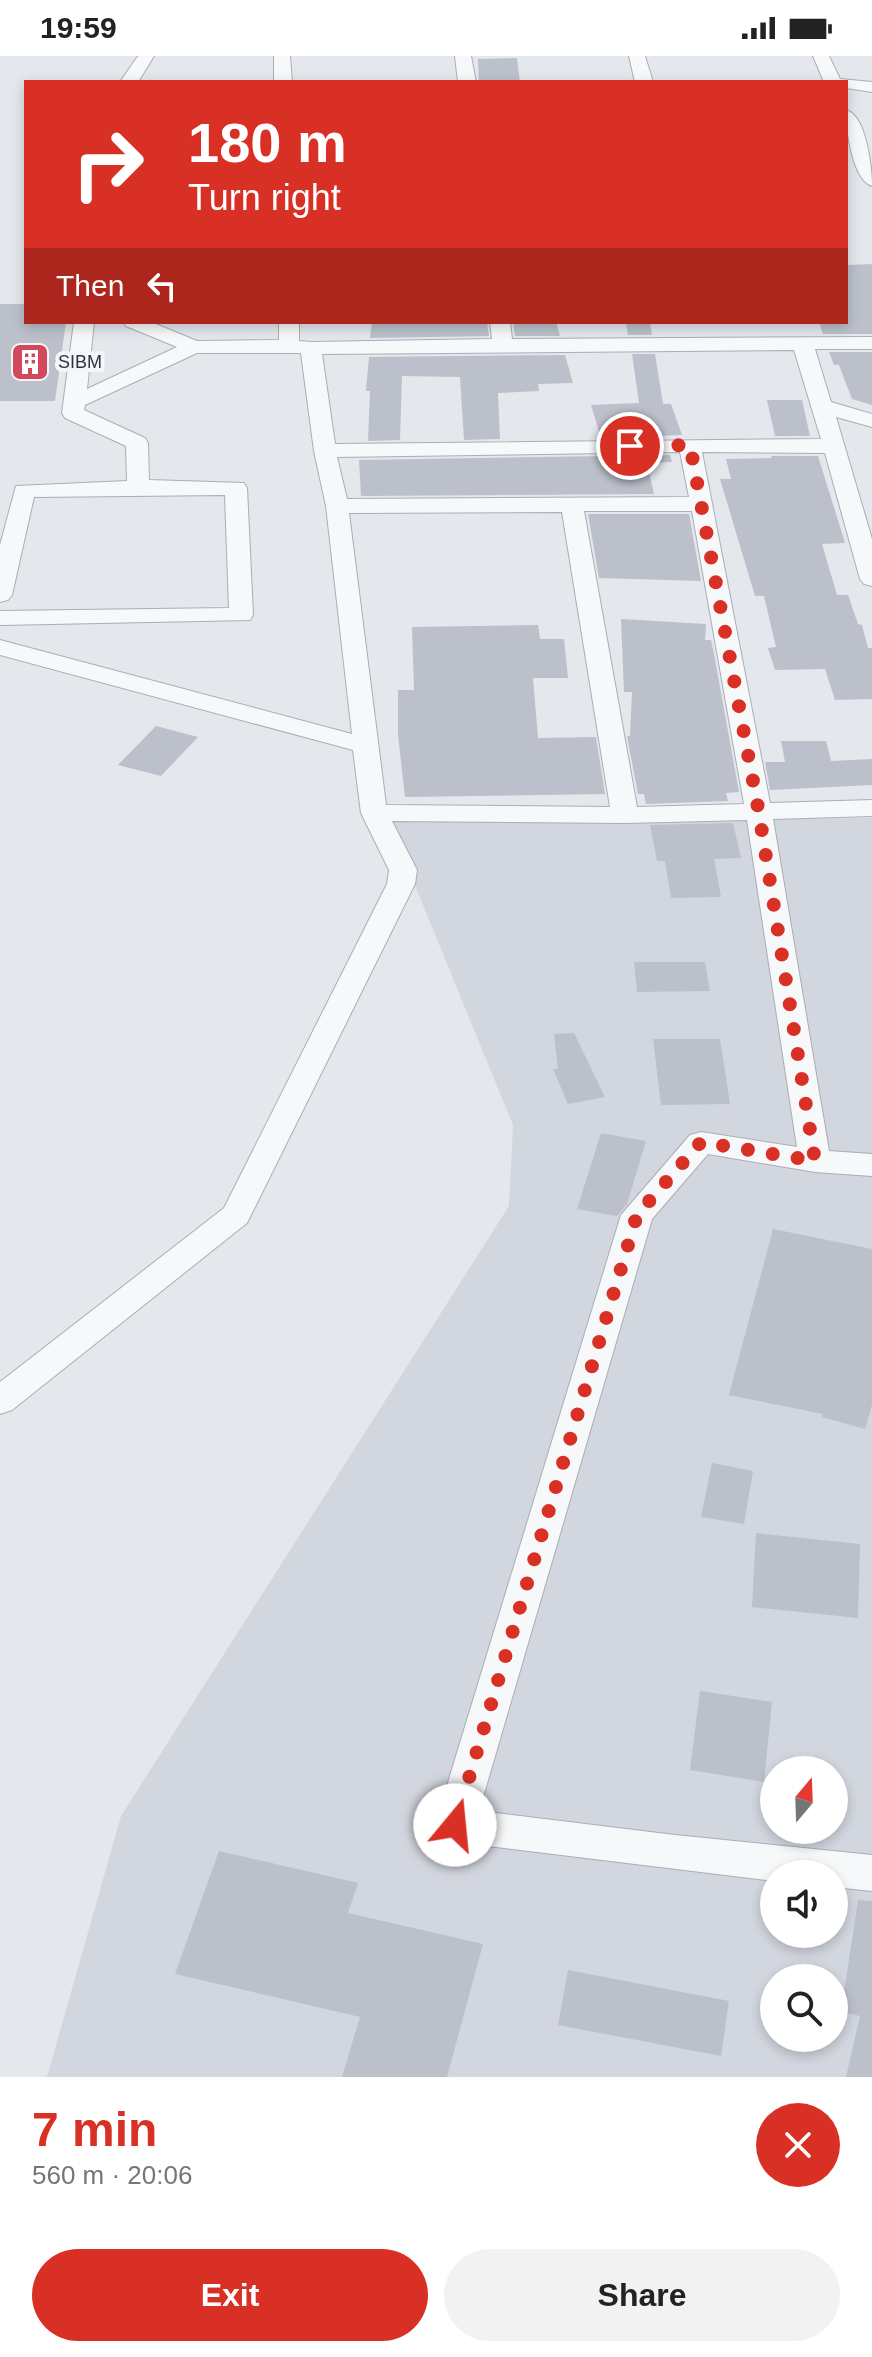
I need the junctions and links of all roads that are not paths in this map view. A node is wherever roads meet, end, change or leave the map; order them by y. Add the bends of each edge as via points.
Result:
1 (146, 56) edge
2 (282, 56) edge
3 (463, 56) edge
4 (637, 56) edge
5 (821, 56) edge
6 (130, 80) edge
7 (283, 80) edge
8 (467, 80) edge
9 (643, 80) edge
10 (833, 80) edge
11 (848, 83) edge
12 (872, 87) edge
13 (851, 141) edge
14 (872, 180) edge
15 (84, 324) edge
16 (138, 324) edge
17 (290, 324) edge
18 (500, 324) edge
19 (703, 324) edge
20 (872, 343) edge
21 (708, 344) junction
22 (803, 344) junction
23 (503, 345) junction
24 (194, 347) junction
25 (300, 347) junction
26 (77, 401) junction
27 (822, 406) junction
28 (872, 421) edge
29 (690, 445) junction
30 (834, 446) junction
31 (325, 451) junction
32 (846, 482) junction
33 (138, 487) junction
34 (872, 491) edge
35 (702, 504) junction
36 (572, 505) junction
37 (337, 506) junction
38 (872, 578) edge
39 (0, 595) edge
40 (0, 618) edge
41 (0, 647) edge
42 (365, 745) junction
43 (872, 808) edge
44 (374, 813) junction
45 (759, 813) junction
46 (625, 815) junction
47 (815, 1161) junction
48 (872, 1165) edge
49 (0, 1401) edge
50 (872, 1873) edge

1 - 6 street
2 - 7 street
3 - 8 street
4 - 9 street
5 - 10 street
11 - 12 street
13 - 14 street
15 - 26 street
16 - 24 street
17 - 25 street
18 - 23 street
19 - 21 street
20 - 22 street
21 - 22 street
21 - 23 street
22 - 27 street
23 - 25 street
24 - 25 street
24 - 26 street
25 - 31 street
26 - 33 street via 73,413 137,443
27 - 28 street
27 - 30 street
29 - 30 street
29 - 31 street
29 - 35 street
30 - 32 street
31 - 37 street
32 - 34 street
32 - 38 street
33 - 39 street via 24,491
33 - 40 street via 236,488 241,615
35 - 36 street
35 - 45 street
36 - 37 street
36 - 46 street
37 - 42 street
41 - 42 street
42 - 44 street
43 - 45 street
44 - 46 street
44 - 49 street via 403,870 401,884 236,1215
45 - 46 street
45 - 47 street
47 - 48 street
47 - 50 street via 701,1142 637,1215 455,1825

